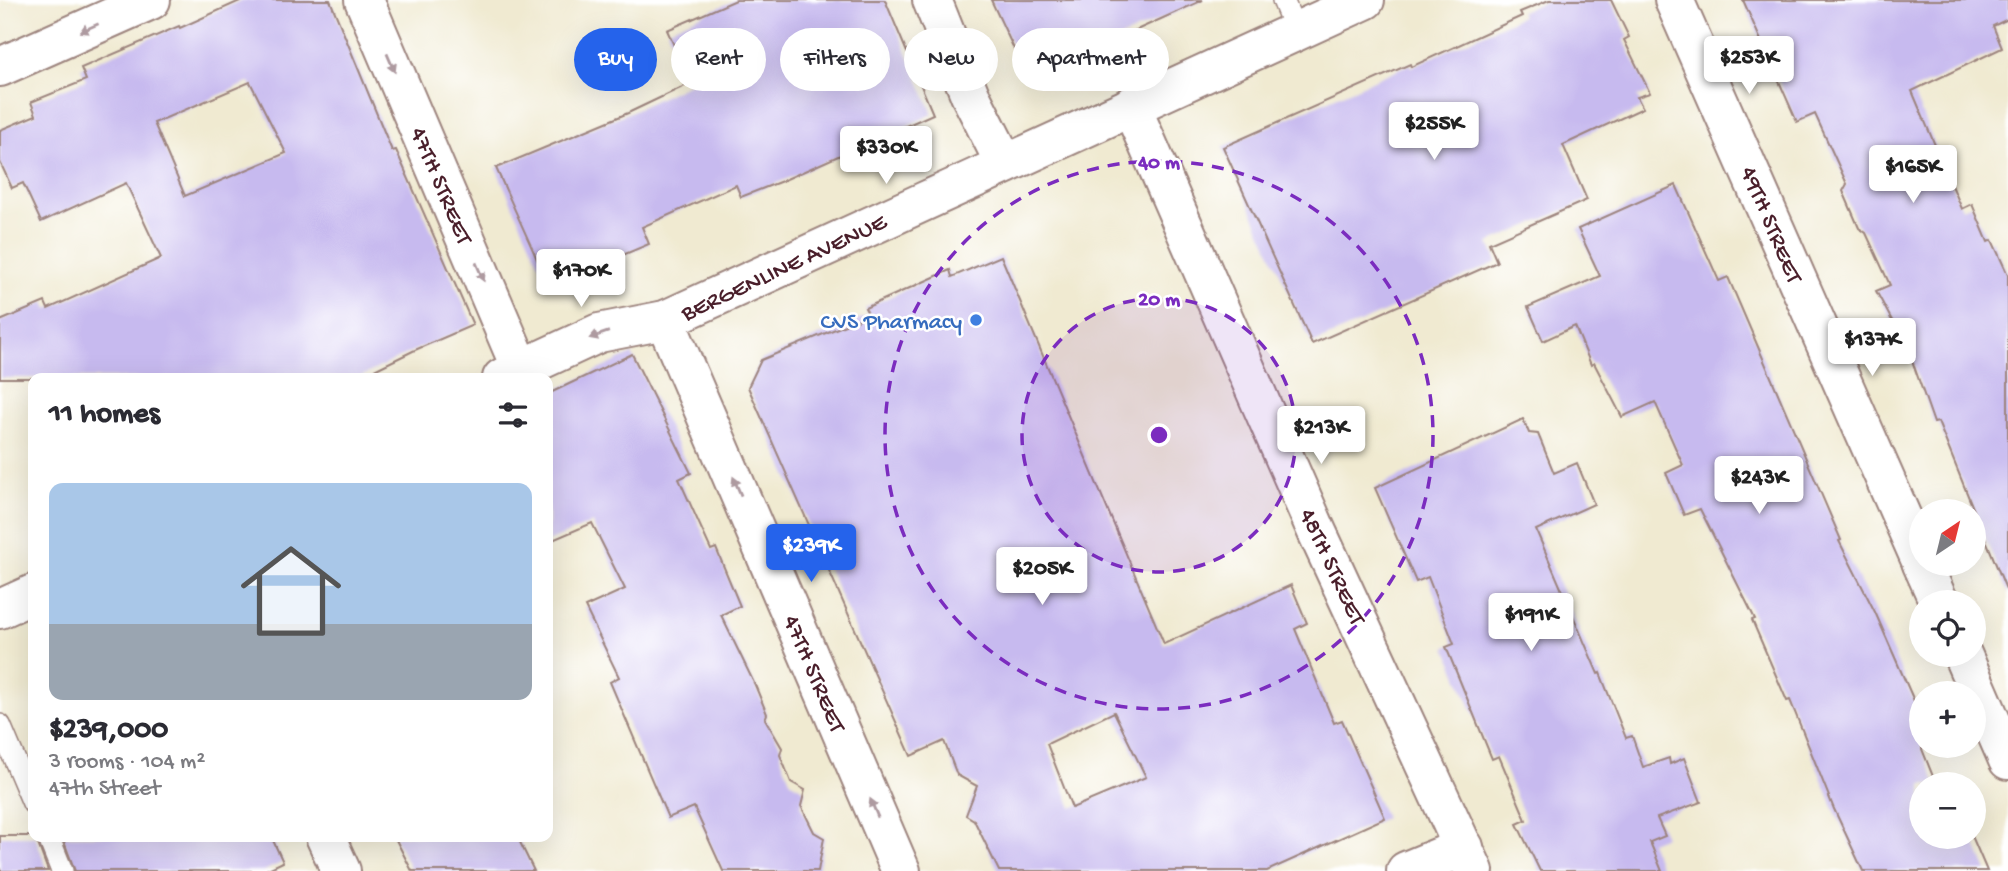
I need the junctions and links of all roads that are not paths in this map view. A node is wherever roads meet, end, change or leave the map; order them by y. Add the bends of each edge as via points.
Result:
1 (151, 0) edge
2 (365, 0) edge
3 (932, 0) edge
4 (1365, 0) edge
5 (1674, 0) edge
6 (1290, 16) edge
7 (0, 67) edge
8 (1131, 106) junction
9 (1005, 164) junction
10 (665, 320) junction
11 (512, 373) edge
12 (514, 373) edge
13 (1909, 533) edge
14 (28, 596) edge
15 (0, 610) edge
16 (1968, 667) edge
17 (0, 725) edge
18 (2008, 760) edge
19 (28, 791) edge
20 (50, 842) edge
21 (328, 842) edge
22 (1469, 859) edge
23 (62, 871) edge
24 (341, 871) edge
25 (901, 871) edge
26 (1406, 871) edge

1 -> 7 street
2 -> 11 street, 47TH STREET
3 - 9 street via 970,95
4 - 6 street, BERGENLINE AVENUE
5 - 13 street, 49TH STREET
6 - 8 street, BERGENLINE AVENUE
8 - 9 street, BERGENLINE AVENUE
8 - 22 street, 48TH STREET via 1317,532
9 - 10 street, BERGENLINE AVENUE
10 -> 12 street, BERGENLINE AVENUE via 599,333
25 -> 10 street, 47TH STREET
14 - 15 street
16 - 18 street
17 - 19 lane
20 - 23 lane
21 - 24 street
22 - 26 street

